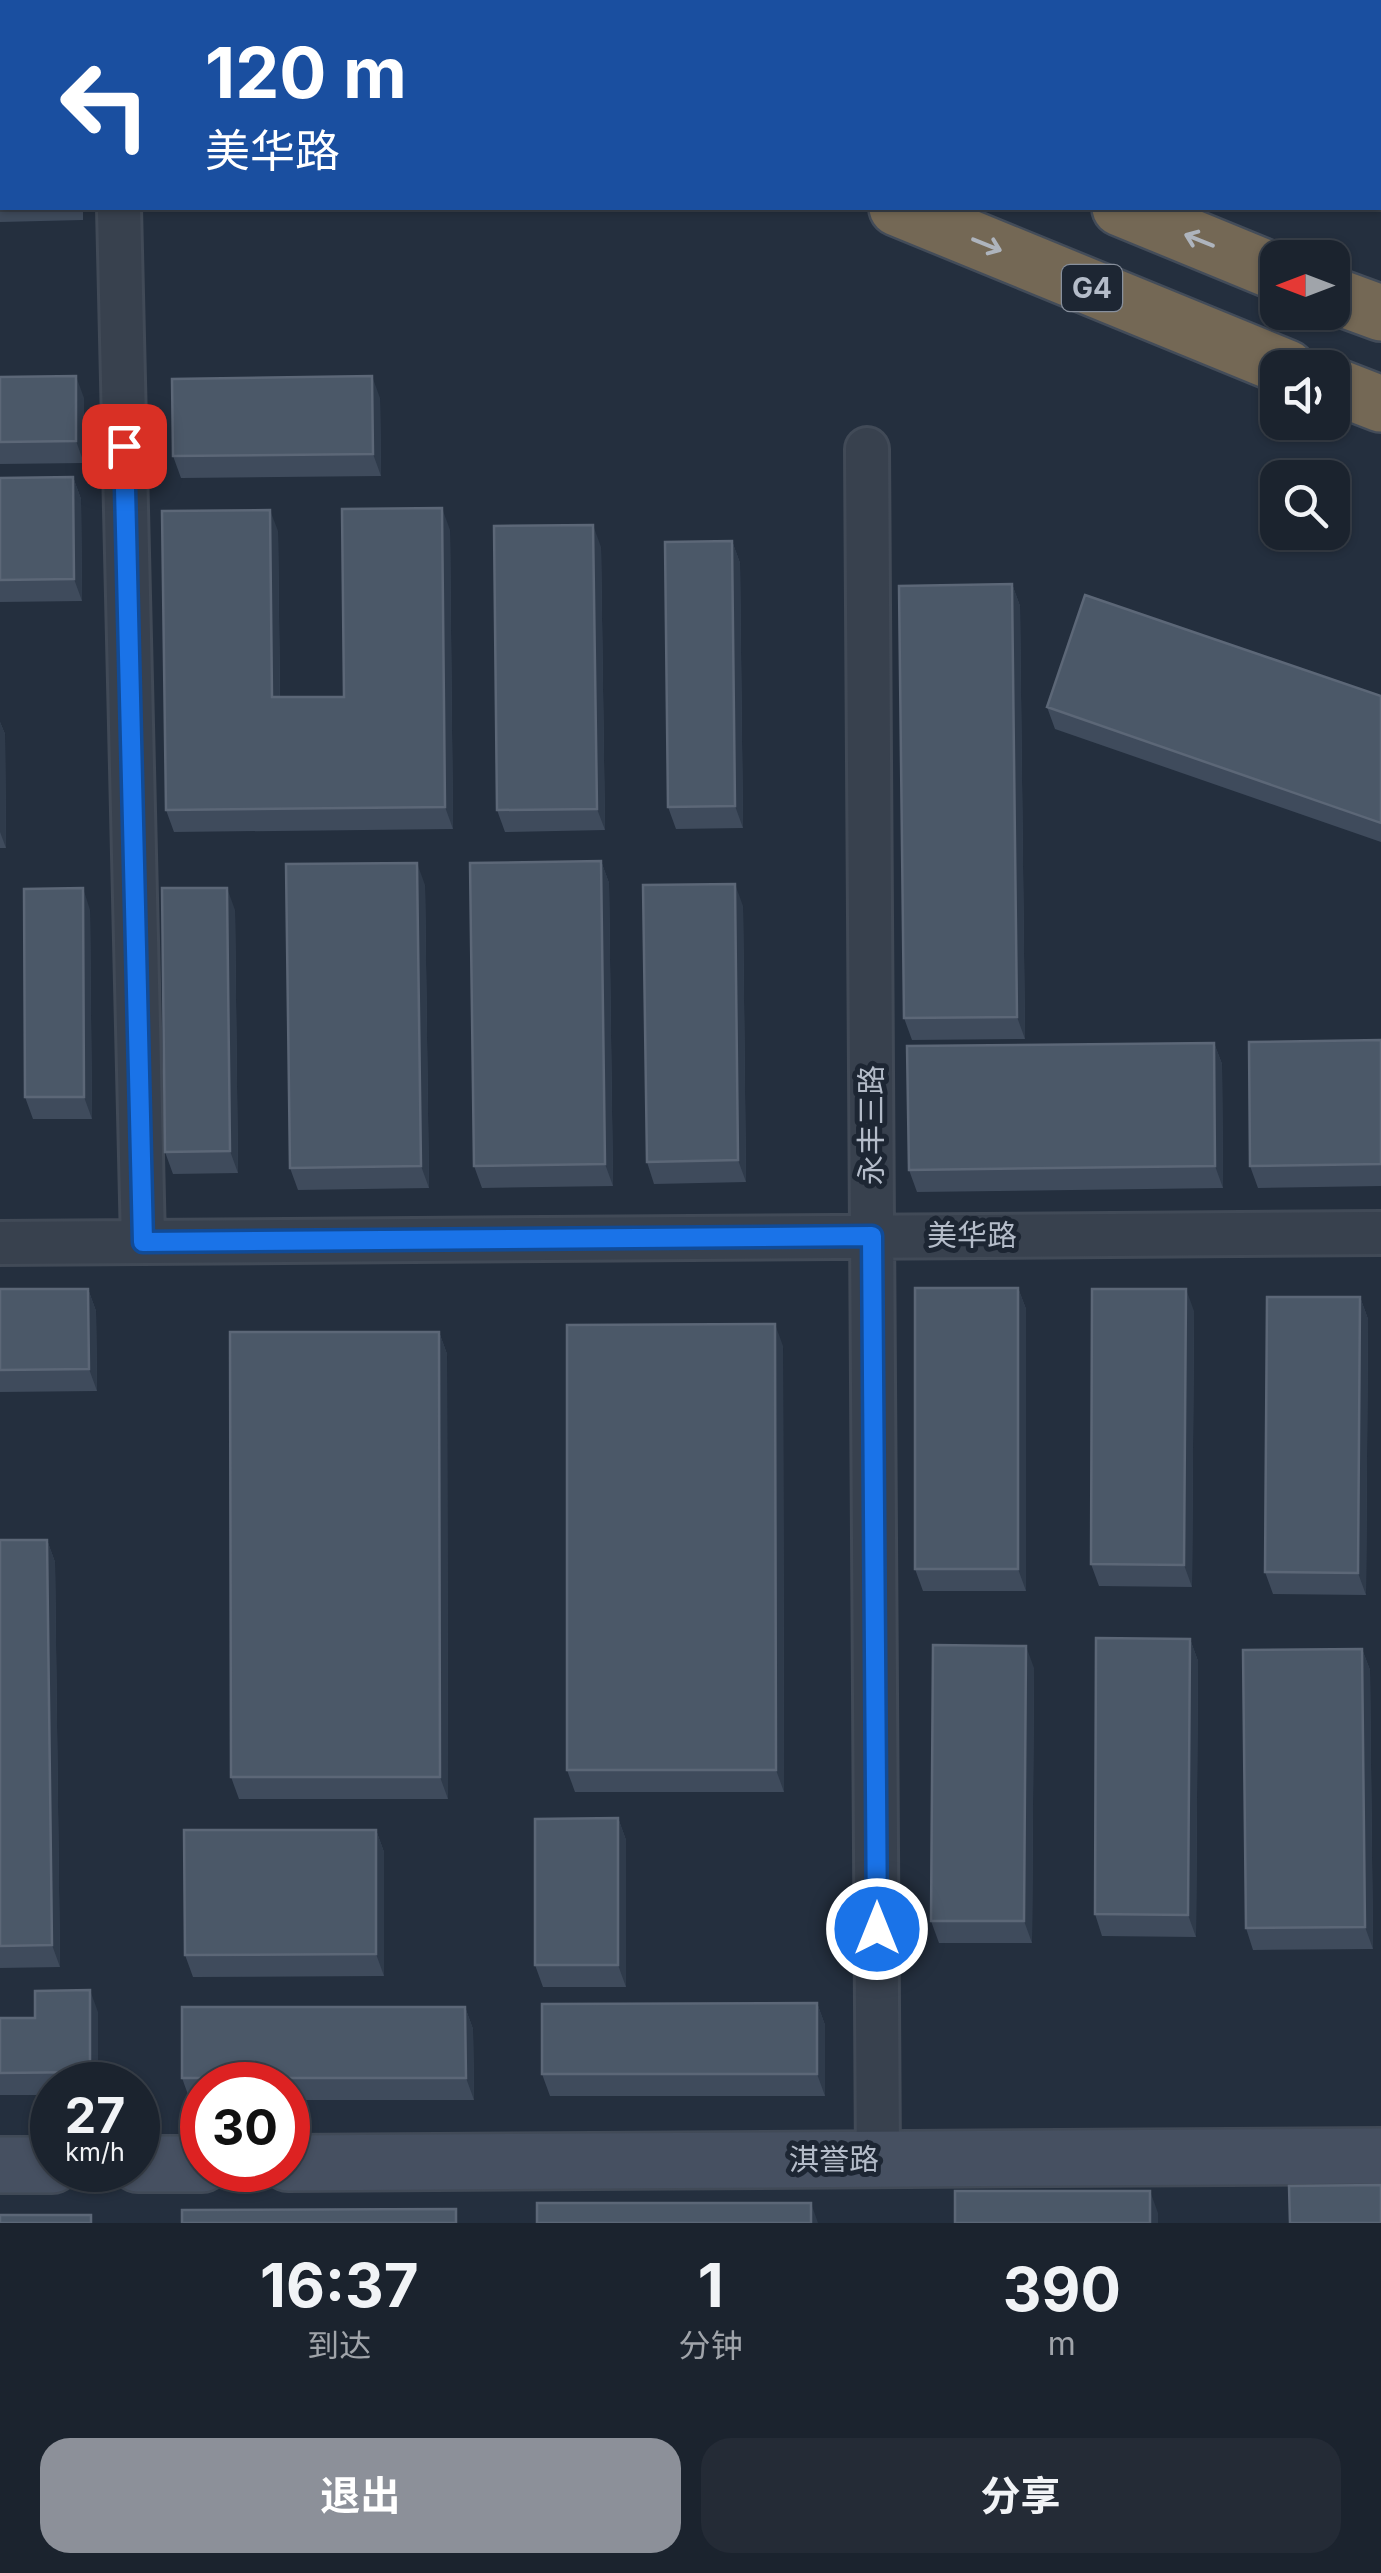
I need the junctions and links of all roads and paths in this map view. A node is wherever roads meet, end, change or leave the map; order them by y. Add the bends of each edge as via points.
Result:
1 (119, 210) edge
2 (902, 210) edge
3 (1125, 210) edge
4 (1260, 266) edge
5 (1350, 301) edge
6 (1381, 313) edge
7 (1260, 357) edge
8 (1350, 392) edge
9 (1381, 404) edge
10 (868, 450) dead end
11 (1381, 1233) edge
12 (872, 1236) junction
13 (0, 1242) edge
14 (143, 1242) junction
15 (1381, 2156) edge
16 (878, 2160) junction
17 (310, 2164) edge
18 (0, 2165) edge
19 (30, 2165) edge

1 - 14 street
2 -> 7 highway, G4
4 -> 3 highway
5 - 6 highway
8 - 9 highway
10 - 12 street, 永丰三路
11 - 12 street, 美华路
12 - 14 street, 美华路
12 - 16 street, 永丰三路
13 - 14 street, 美华路
15 - 16 street, 淇誉路
16 - 17 street, 淇誉路
18 - 19 street

